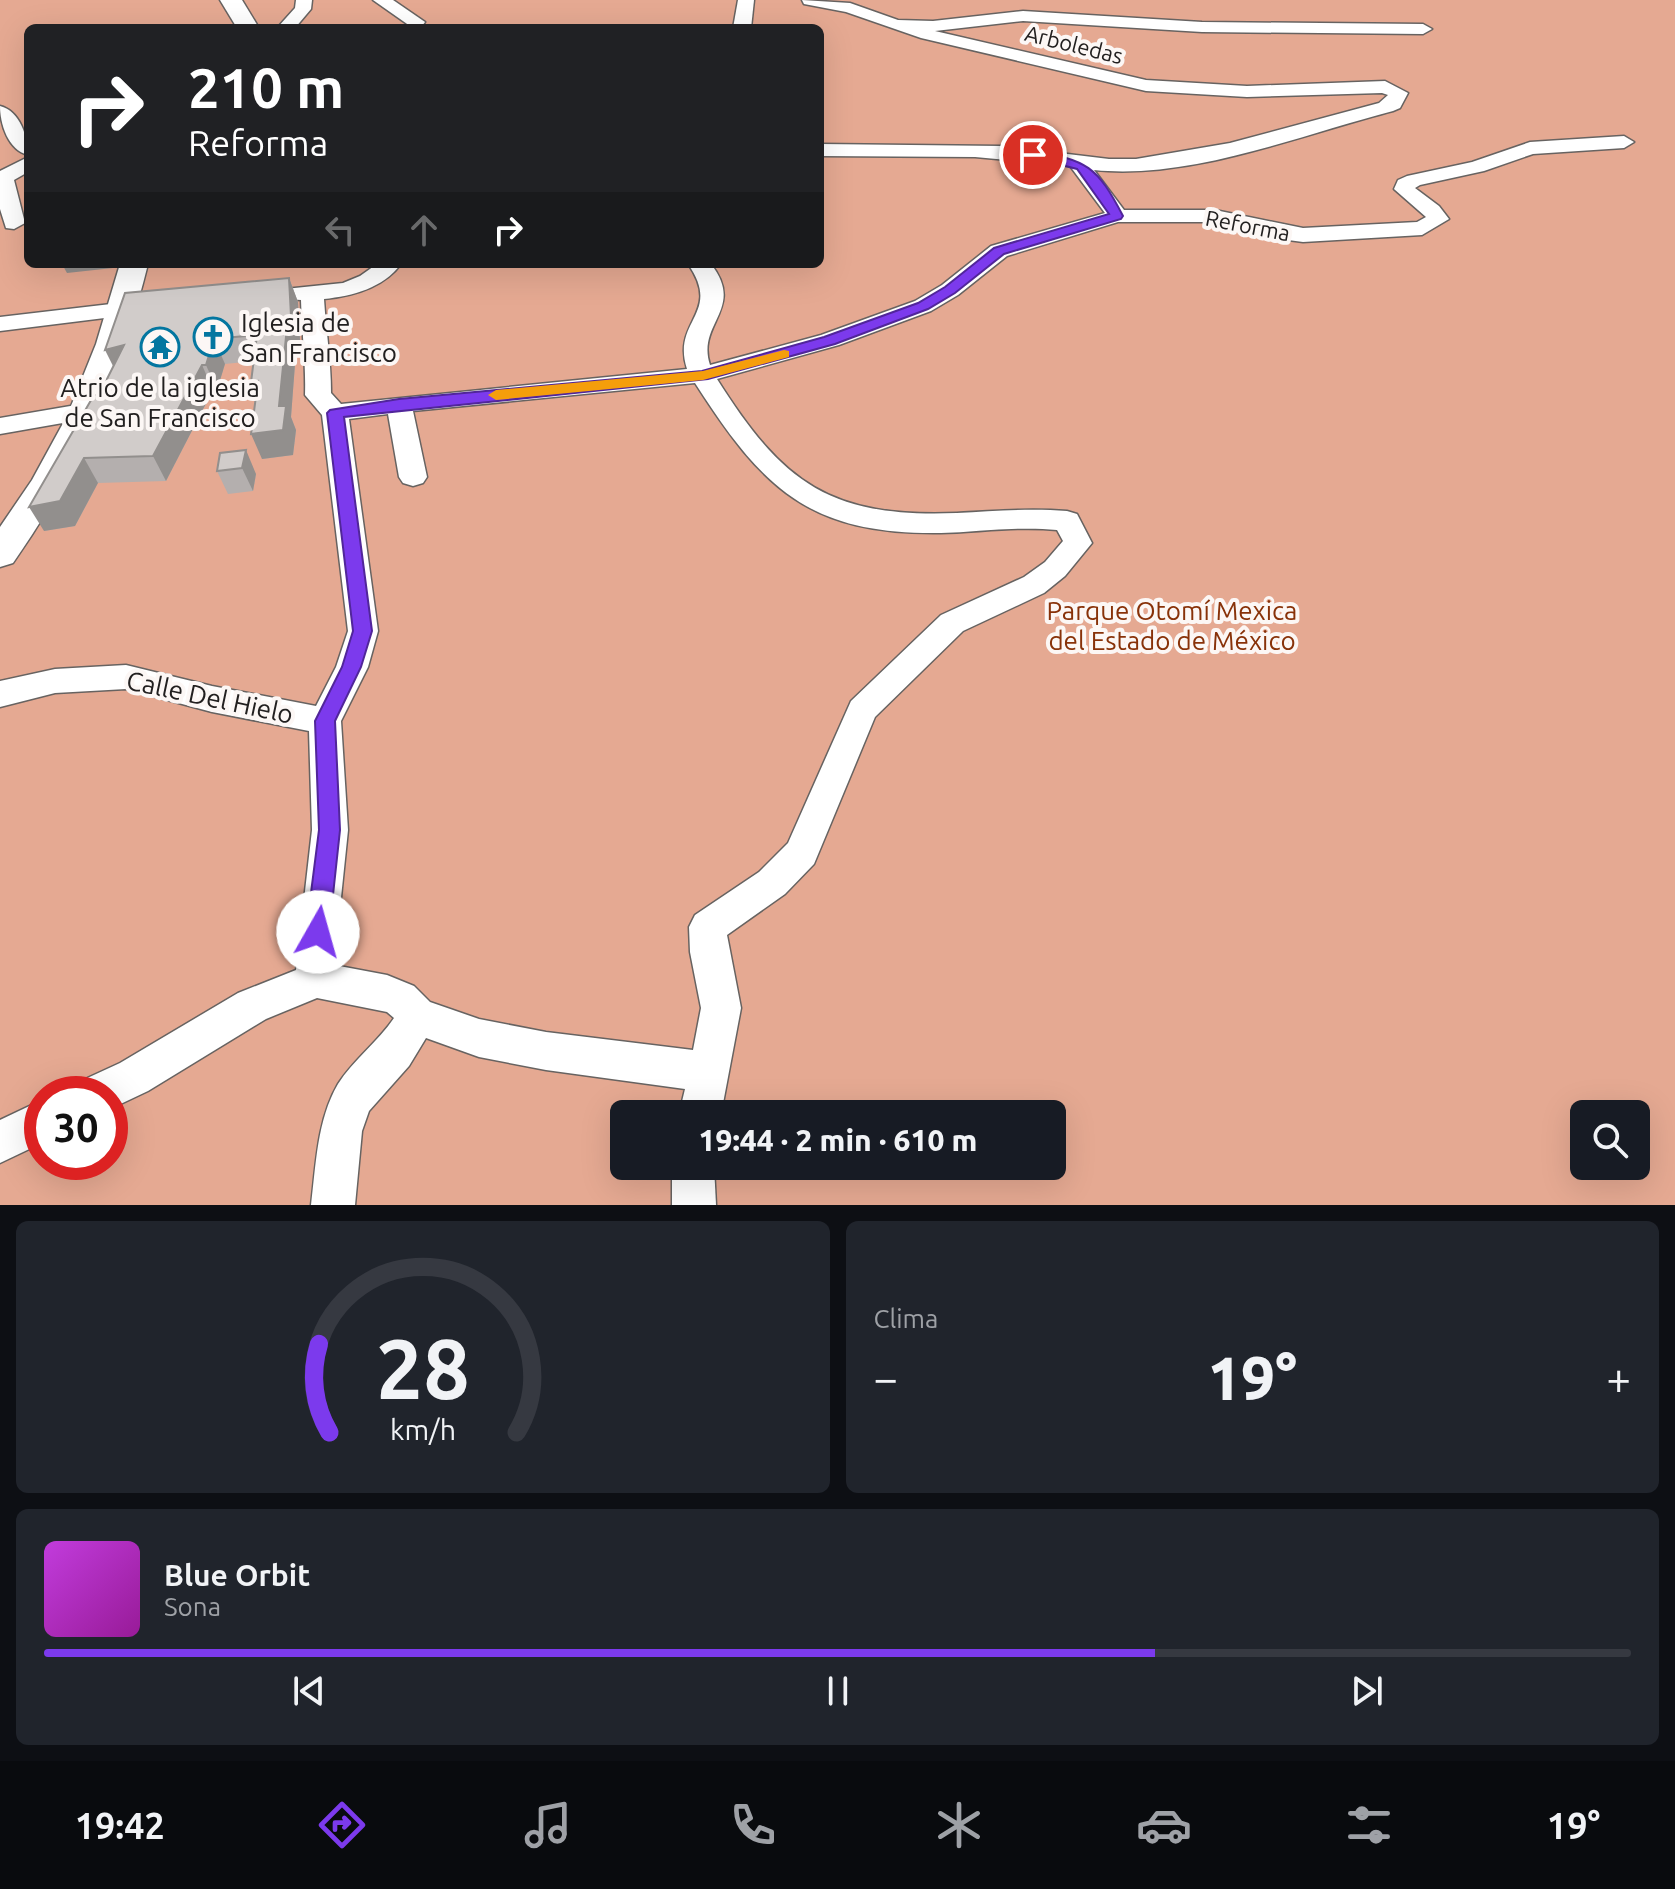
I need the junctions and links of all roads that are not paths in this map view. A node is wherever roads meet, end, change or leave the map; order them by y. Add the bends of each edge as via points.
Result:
1 (231, 0) edge
2 (304, 0) edge
3 (381, 0) edge
4 (746, 0) edge
5 (810, 0) edge
6 (416, 22) dead end
7 (246, 24) edge
8 (290, 24) edge
9 (743, 24) edge
10 (896, 25) junction
11 (1423, 29) dead end
12 (0, 112) edge
13 (1624, 142) dead end
14 (24, 144) edge
15 (824, 150) edge
16 (1077, 162) junction
17 (24, 165) edge
18 (1117, 216) junction
19 (14, 223) edge
20 (133, 268) edge
21 (386, 268) edge
22 (702, 268) edge
23 (312, 292) junction
24 (265, 296) edge
25 (168, 304) edge
26 (123, 309) junction
27 (0, 324) edge
28 (703, 375) junction
29 (399, 404) junction
30 (88, 411) junction
31 (335, 413) junction
32 (0, 426) edge
33 (413, 477) dead end
34 (0, 554) edge
35 (0, 694) edge
36 (325, 721) junction
37 (316, 980) junction
38 (417, 1016) junction
39 (709, 1072) junction
40 (128, 1080) edge
41 (703, 1100) edge
42 (24, 1130) edge
43 (0, 1142) edge
44 (693, 1180) edge
45 (333, 1205) edge
46 (694, 1205) edge

1 - 7 main road
2 - 8 street
3 - 6 street
4 - 9 street
5 - 10 street, Arboledas
10 - 11 street via 1023,16 1202,27
10 - 16 street, Arboledas via 1132,83 1242,90 1385,87 1399,93 1386,107 1233,149 1136,165
12 - 14 street
13 - 18 street, Reforma via 1530,148 1477,167 1414,180 1404,189 1438,219 1422,228 1303,235 1215,216
15 - 16 street via 981,151
16 - 18 street
17 - 19 street via 3,178
18 - 28 street, Reforma via 999,251 923,306 830,340
20 - 26 main road
21 - 23 street via 370,283
22 - 28 street via 714,293 696,337
23 - 24 street
23 - 31 street via 318,395
25 - 26 street
26 - 27 street
26 - 30 main road
28 - 29 street, Reforma
28 - 39 street via 756,452 805,498 874,519 1067,521 1078,543 1034,585 952,623 862,710 801,853 772,883 708,927 721,1008
29 - 31 street, Reforma
29 - 33 street
30 - 32 street
30 - 34 main road
31 - 36 street via 363,631
35 - 36 street, Calle Del Hielo via 55,681 126,677
36 - 37 street via 330,830
37 - 38 street via 397,996
37 - 40 street via 252,1006
38 - 39 street via 479,1038 535,1049
38 - 45 street via 395,1052 353,1098 341,1131
39 - 41 street
42 - 43 street
44 - 46 street

